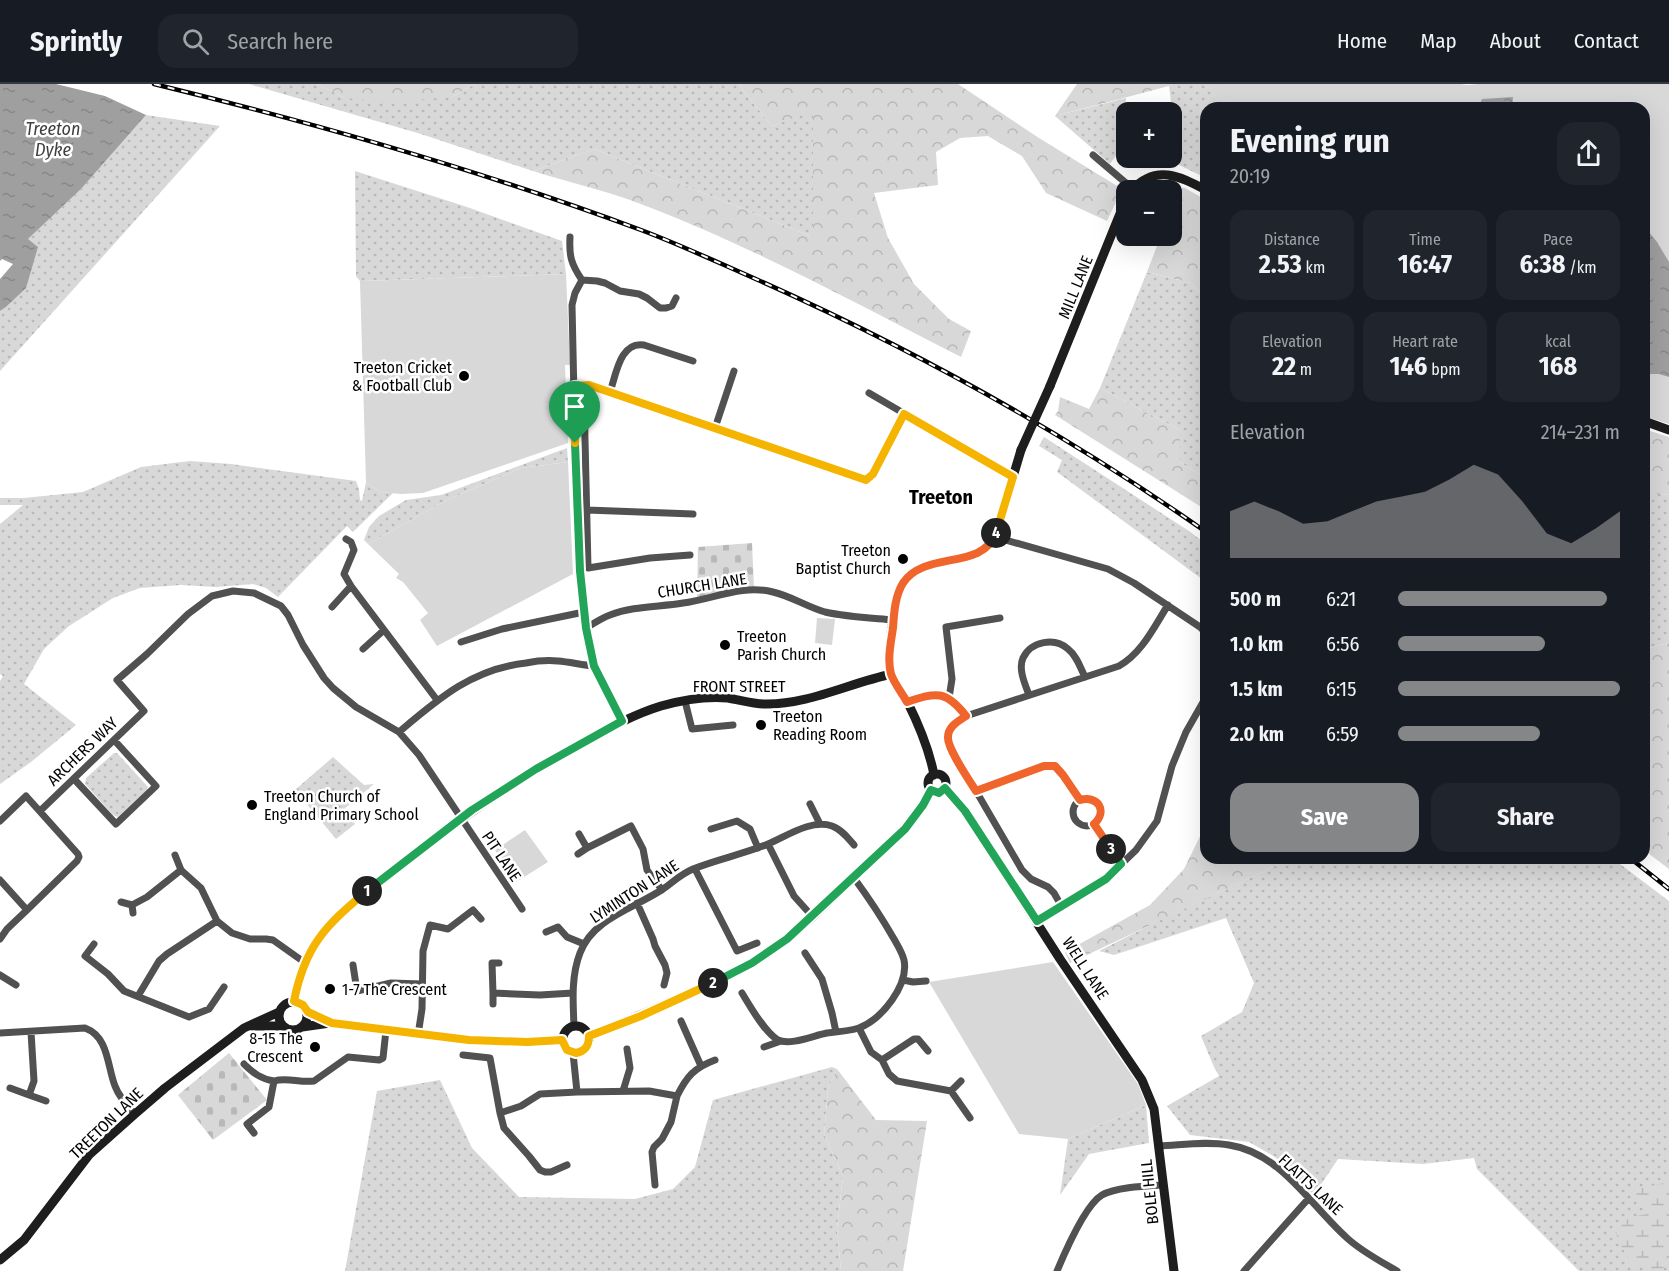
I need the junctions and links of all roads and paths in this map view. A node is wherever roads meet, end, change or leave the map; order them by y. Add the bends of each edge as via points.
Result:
1 (1093, 155) dead end
2 (1122, 180) edge
3 (1145, 180) edge
4 (1200, 187) edge
5 (1116, 224) edge
6 (570, 237) dead end
7 (582, 280) junction
8 (676, 298) dead end
9 (693, 361) dead end
10 (734, 371) dead end
11 (588, 385) junction
12 (574, 386) junction
13 (610, 392) junction
14 (869, 393) dead end
15 (904, 414) junction
16 (1650, 423) edge
17 (715, 428) junction
18 (1669, 430) edge
19 (1013, 477) junction
20 (586, 510) junction
21 (693, 514) dead end
22 (995, 537) junction
23 (346, 538) dead end
24 (690, 555) dead end
25 (351, 586) junction
26 (1168, 605) junction
27 (332, 607) dead end
28 (584, 612) junction
29 (1000, 618) dead end
30 (894, 620) junction
31 (1200, 627) edge
32 (586, 628) junction
33 (384, 630) junction
34 (461, 642) dead end
35 (363, 650) dead end
36 (594, 666) junction
37 (891, 675) junction
38 (1085, 677) junction
39 (1029, 695) junction
40 (949, 698) junction
41 (437, 700) junction
42 (685, 701) junction
43 (907, 702) junction
44 (1200, 708) edge
45 (966, 716) junction
46 (622, 721) junction
47 (734, 725) dead end
48 (399, 732) junction
49 (114, 740) junction
50 (934, 774) junction
51 (74, 779) junction
52 (945, 788) junction
53 (931, 790) junction
54 (976, 791) junction
55 (1080, 800) junction
56 (810, 804) dead end
57 (39, 811) junction
58 (461, 818) junction
59 (0, 821) edge
60 (820, 824) junction
61 (1094, 824) junction
62 (711, 829) dead end
63 (579, 834) dead end
64 (768, 844) junction
65 (854, 845) dead end
66 (587, 848) junction
67 (758, 848) junction
68 (175, 855) dead end
69 (578, 855) dead end
70 (1121, 864) junction
71 (695, 869) junction
72 (181, 870) junction
73 (854, 878) junction
74 (0, 880) edge
75 (662, 890) junction
76 (121, 902) dead end
77 (637, 903) junction
78 (1062, 907) junction
79 (522, 909) dead end
80 (27, 910) junction
81 (812, 916) junction
82 (481, 920) dead end
83 (218, 921) junction
84 (1037, 921) junction
85 (546, 932) dead end
86 (0, 939) edge
87 (757, 942) dead end
88 (94, 944) dead end
89 (584, 944) junction
90 (805, 953) dead end
91 (304, 962) junction
92 (499, 963) dead end
93 (353, 965) dead end
94 (0, 975) edge
95 (903, 980) junction
96 (926, 981) dead end
97 (422, 984) junction
98 (664, 985) dead end
99 (16, 986) dead end
100 (224, 987) dead end
101 (493, 993) junction
102 (573, 993) junction
103 (742, 993) dead end
104 (138, 996) junction
105 (294, 1001) junction
106 (493, 1004) dead end
107 (279, 1012) junction
108 (308, 1012) junction
109 (681, 1021) dead end
110 (332, 1023) junction
111 (250, 1026) junction
112 (283, 1026) junction
113 (574, 1026) junction
114 (302, 1028) junction
115 (859, 1028) junction
116 (386, 1030) junction
117 (31, 1032) junction
118 (836, 1032) junction
119 (0, 1033) edge
120 (418, 1035) junction
121 (589, 1036) junction
122 (562, 1040) junction
123 (781, 1041) junction
124 (764, 1047) dead end
125 (627, 1049) dead end
126 (928, 1052) dead end
127 (573, 1053) junction
128 (462, 1055) dead end
129 (715, 1060) dead end
130 (882, 1060) junction
131 (244, 1064) dead end
132 (701, 1066) junction
133 (274, 1081) junction
134 (961, 1081) dead end
135 (10, 1088) dead end
136 (623, 1091) junction
137 (951, 1091) junction
138 (577, 1092) junction
139 (29, 1095) junction
140 (677, 1096) junction
141 (46, 1101) dead end
142 (1154, 1109) joint
143 (500, 1113) junction
144 (135, 1114) junction
145 (970, 1118) dead end
146 (254, 1133) dead end
147 (1159, 1146) junction
148 (567, 1165) dead end
149 (655, 1185) dead end
150 (1162, 1185) junction
151 (1309, 1198) junction
152 (0, 1260) edge
153 (1057, 1271) edge
154 (1174, 1271) edge
155 (1244, 1271) edge
156 (1396, 1271) edge

1 - 2 street
3 - 4 main road via 1172,174
5 - 19 main road, MILL LANE, bridge
6 - 7 street via 570,259
7 - 8 street via 639,294 660,308 672,306
7 - 12 street via 572,304
9 - 13 street via 636,344 623,355
10 - 17 street
11 - 12 street
11 - 13 street
11 - 20 street via 584,396
12 - 28 street
13 - 17 street
14 - 15 street
15 - 17 street via 873,474 866,480
15 - 19 street
16 - 18 main road
19 - 22 main road, MILL LANE
20 - 21 street
20 - 24 street via 588,568
22 - 26 street via 1108,569
22 - 30 main road via 974,555 934,563 908,577 898,594
23 - 25 street via 354,550 344,574
25 - 27 street
25 - 33 street
26 - 31 street
26 - 38 street via 1130,660
28 - 32 street
28 - 34 street
29 - 40 street via 946,627 952,679
30 - 32 street, CHURCH LANE via 825,612 774,592 756,590 626,610
30 - 37 main road
32 - 36 street
33 - 35 street
33 - 41 street
36 - 41 street via 557,661 508,665 476,676
36 - 46 street
37 - 42 main road, FRONT STREET via 807,699 763,705 728,698
37 - 43 main road
38 - 39 street
38 - 39 street via 1066,647 1044,641 1023,658 1021,670
39 - 45 street
40 - 43 street via 926,695
40 - 45 street
41 - 48 street
42 - 46 main road, FRONT STREET
42 - 47 street via 692,729
43 - 50 main road via 927,743
44 - 70 street via 1172,766 1157,821
45 - 54 street via 955,723 948,737
46 - 58 main road, FRONT STREET via 536,769
48 - 49 street, ARCHERS WAY via 356,707 324,678 281,606 254,593 232,591 212,596 188,614 117,680 144,711
48 - 58 street, PIT LANE
49 - 51 street, ARCHERS WAY
49 - 51 street via 156,786 116,824
50 - 52 main road via 944,777
50 - 53 main road via 928,783
51 - 57 street, ARCHERS WAY
52 - 53 main road via 939,793
52 - 84 main road, WELL LANE via 965,811
53 - 73 main road via 905,829
54 - 55 street via 1044,766 1055,766
54 - 78 street via 1022,870 1048,887
55 - 61 street via 1074,817 1080,824
55 - 61 street via 1088,798 1099,805 1100,818
56 - 60 street
57 - 59 street via 26,796
57 - 80 street via 79,857
58 - 79 street, PIT LANE
58 - 91 main road, FRONT STREET via 341,913
60 - 64 street, LYMINTON LANE
60 - 65 street via 833,826
61 - 70 street
62 - 67 street via 737,821 750,829
63 - 66 street
64 - 67 street, LYMINTON LANE
64 - 81 street via 794,896
66 - 69 street
66 - 75 street via 631,826 643,849 647,870
67 - 71 street, LYMINTON LANE
68 - 72 street
70 - 78 street via 1106,879
71 - 75 street, LYMINTON LANE
71 - 87 street via 737,951
72 - 76 street via 132,909
72 - 83 street via 201,888
73 - 81 main road
73 - 95 street via 901,952
74 - 80 street
75 - 77 street, LYMINTON LANE
77 - 89 street, LYMINTON LANE via 603,924
77 - 98 street via 665,965
78 - 84 street
80 - 86 street
81 - 121 main road via 752,963 641,1016
82 - 97 street via 473,910 448,929 430,925 423,951
83 - 91 street via 241,937 273,940
83 - 104 street via 159,961
84 - 142 main road, WELL LANE via 1142,1080
85 - 89 street via 558,927 567,937
88 - 104 street via 86,956 124,991
89 - 102 street, LYMINTON LANE via 574,973
90 - 118 street via 822,979
91 - 105 main road, FRONT STREET
92 - 101 street via 492,963
93 - 97 street via 357,991 391,983
94 - 99 street
95 - 96 street
95 - 115 street via 881,1013
97 - 120 street
100 - 104 street via 209,1009 189,1017
101 - 102 street
101 - 106 street
102 - 113 street, LYMINTON LANE
103 - 123 street via 772,1035
105 - 107 main road
105 - 108 main road
107 - 111 main road, TREETON LANE
107 - 112 main road
108 - 110 main road
108 - 114 main road
109 - 132 street
110 - 114 main road
110 - 116 main road
111 - 112 main road
111 - 144 main road, TREETON LANE
112 - 114 main road via 292,1030
113 - 121 main road via 585,1029
113 - 122 main road via 567,1029
115 - 118 street
115 - 130 street via 871,1052
116 - 120 main road
116 - 133 street via 383,1058 379,1060 348,1057 314,1082 281,1078
117 - 119 street
117 - 139 street via 34,1081
117 - 144 street via 85,1028 94,1033 103,1045 115,1087
118 - 123 street
120 - 122 main road via 497,1041
121 - 127 main road via 585,1049
122 - 127 main road
123 - 124 street
125 - 136 street via 630,1068
126 - 130 street via 914,1039
127 - 138 street
128 - 143 street via 490,1058
129 - 132 street
130 - 137 street via 897,1081
131 - 133 street via 256,1075
132 - 140 street via 684,1082
133 - 146 street via 269,1107 248,1124
134 - 137 street
135 - 139 street
136 - 138 street
136 - 140 street via 649,1090
137 - 145 street
138 - 143 street via 540,1094
139 - 141 street
140 - 149 street via 671,1122 652,1152
142 - 147 main road, BOLE HILL
143 - 148 street via 504,1128 540,1170 551,1172
144 - 152 main road, TREETON LANE via 90,1155 24,1240
147 - 150 main road, BOLE HILL
147 - 151 street, FLATTS LANE via 1205,1143 1252,1152 1276,1167
150 - 153 street via 1102,1195 1071,1238
150 - 154 main road, BOLE HILL
151 - 155 street
151 - 156 street, FLATTS LANE via 1347,1238

